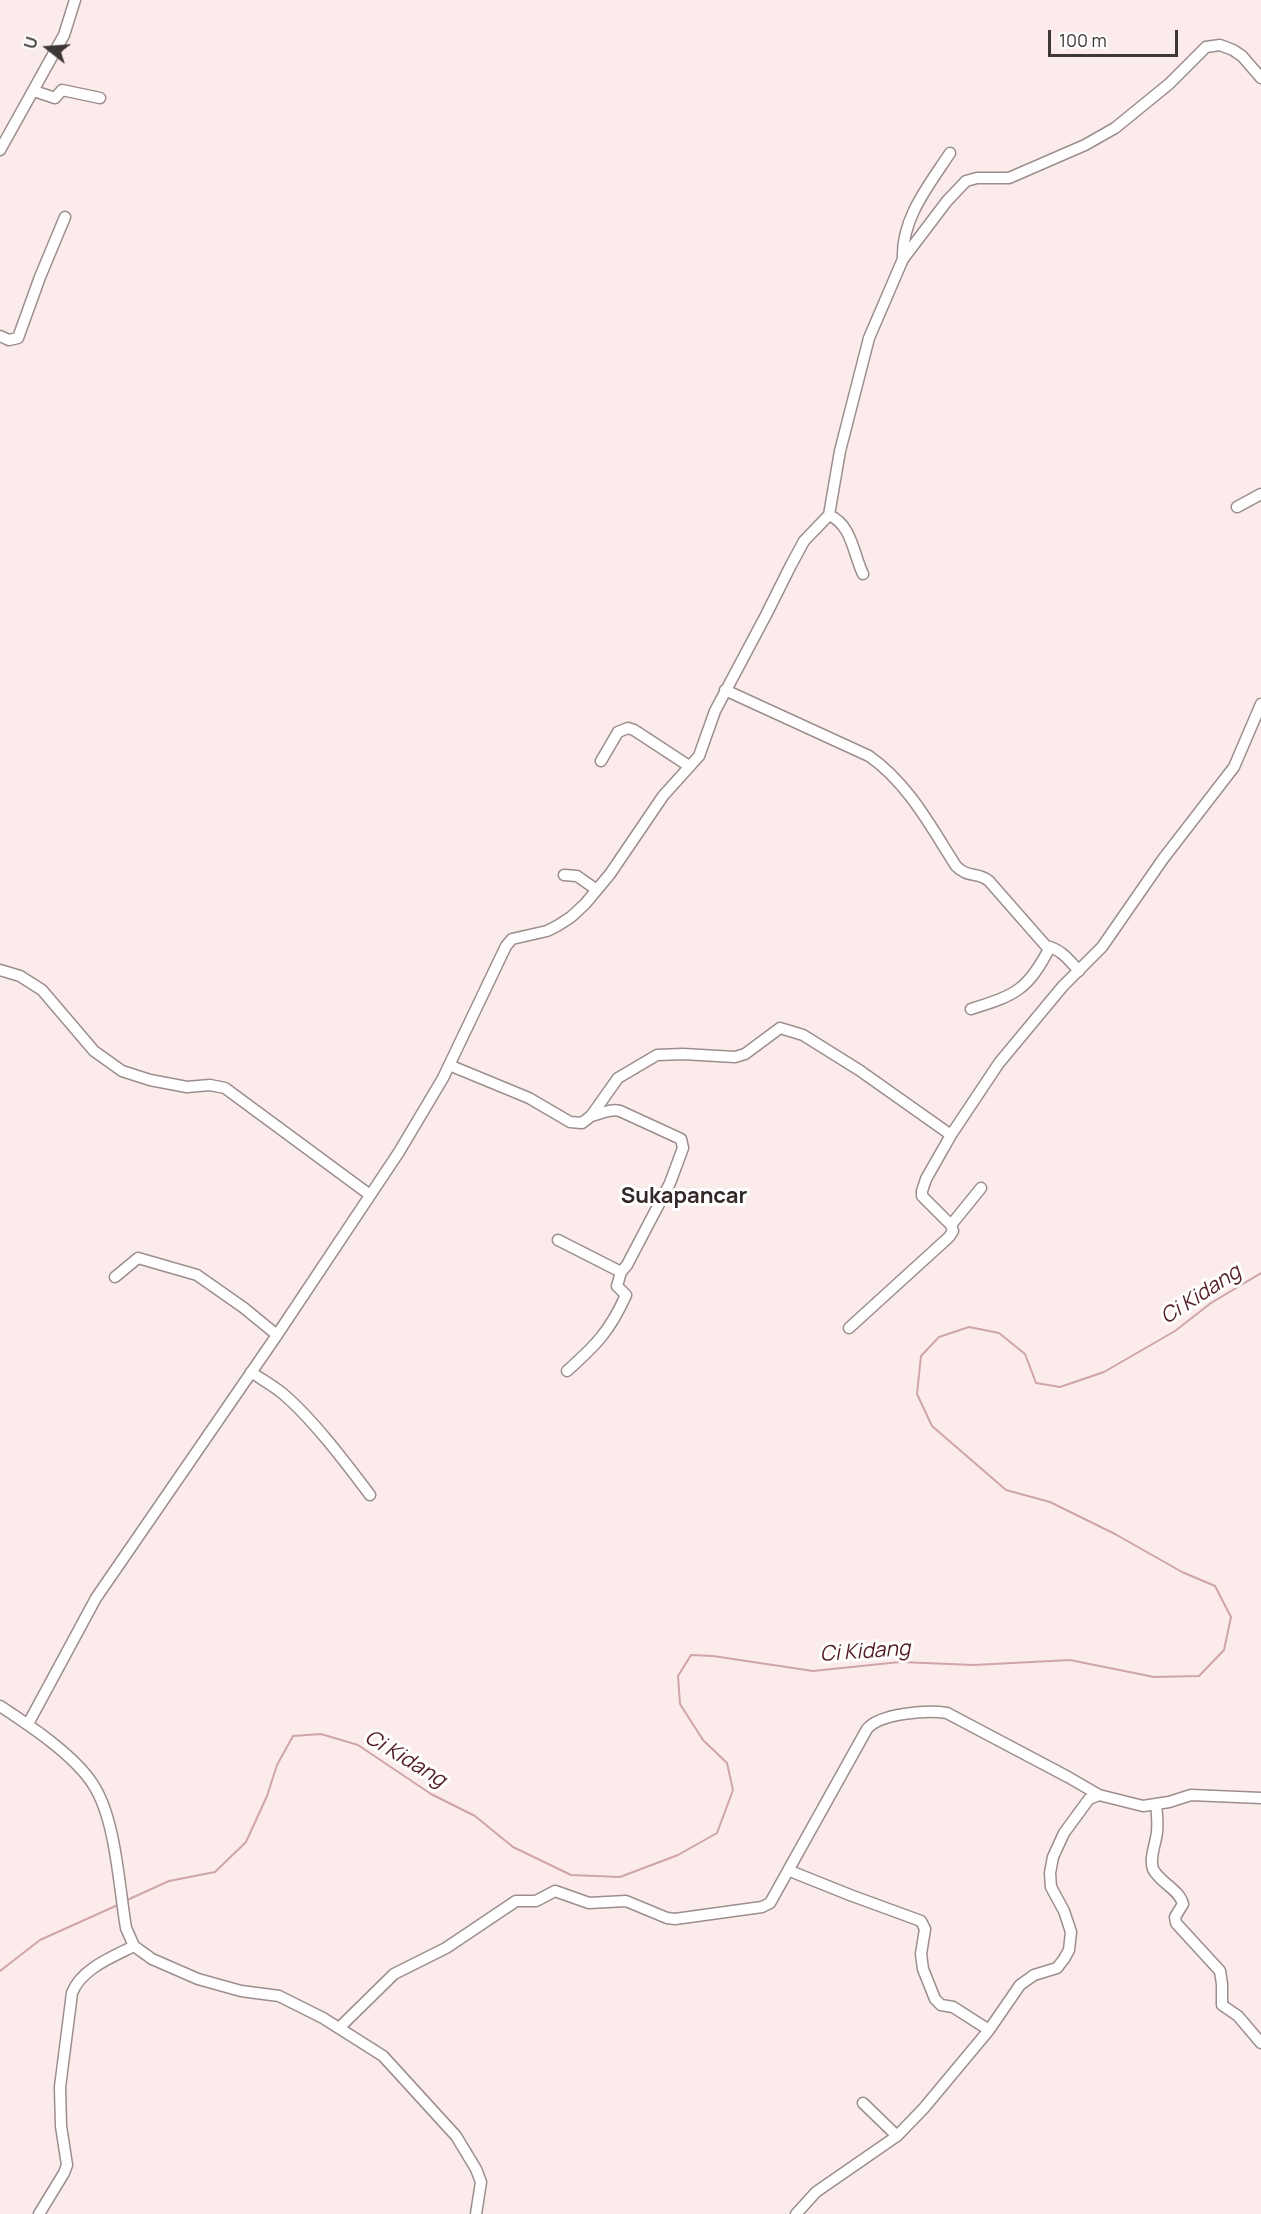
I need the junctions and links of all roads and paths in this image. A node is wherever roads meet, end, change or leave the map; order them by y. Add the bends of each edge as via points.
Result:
1 (75, 0) edge
2 (1261, 78) edge
3 (34, 91) junction
4 (100, 98) dead end
5 (0, 150) edge
6 (950, 153) dead end
7 (66, 217) dead end
8 (903, 259) junction
9 (0, 336) edge
10 (1261, 494) edge
11 (1237, 507) dead end
12 (829, 515) junction
13 (863, 574) dead end
14 (725, 690) junction
15 (1261, 704) edge
16 (601, 761) dead end
17 (689, 766) junction
18 (564, 875) dead end
19 (597, 890) junction
20 (1050, 947) junction
21 (0, 970) edge
22 (1079, 971) junction
23 (971, 1009) dead end
24 (449, 1065) junction
25 (591, 1116) junction
26 (951, 1135) junction
27 (981, 1188) dead end
28 (370, 1195) junction
29 (951, 1225) junction
30 (558, 1240) dead end
31 (621, 1272) junction
32 (115, 1277) dead end
33 (849, 1328) dead end
34 (277, 1335) junction
35 (567, 1371) dead end
36 (251, 1372) junction
37 (370, 1495) dead end
38 (0, 1706) edge
39 (28, 1724) junction
40 (1099, 1795) junction
41 (1261, 1798) edge
42 (1156, 1804) junction
43 (790, 1871) junction
44 (134, 1946) junction
45 (339, 2028) junction
46 (989, 2030) junction
47 (1261, 2043) edge
48 (863, 2103) dead end
49 (897, 2136) junction
50 (39, 2214) edge
51 (476, 2214) edge
52 (796, 2214) edge

1 - 3 street via 65,31
2 - 8 street via 1233,50 1220,45 1206,47 1169,84 1115,128 1085,145 1009,178 966,181
3 - 4 street via 55,98 62,90
3 - 5 street
6 - 8 street via 913,211
7 - 9 street via 18,338
8 - 12 street via 869,338 840,451
10 - 11 street
12 - 13 street via 847,529
12 - 14 street via 804,541
14 - 17 street via 699,756
14 - 20 street via 869,756 882,766 913,800 956,866 963,873 989,880
15 - 22 street via 1234,767 1102,947
16 - 17 street via 618,732 631,728
17 - 19 street via 663,796
18 - 19 street via 578,876
19 - 24 street via 571,917 547,931 512,939 506,946
20 - 22 street via 1061,952
20 - 23 street via 1039,969 1020,989
21 - 28 street via 20,976 42,990 94,1051 122,1071 187,1087 210,1084 225,1088
22 - 26 street via 999,1064
24 - 25 street via 529,1098 570,1122 582,1124
24 - 28 street
25 - 26 street via 618,1078 657,1055 740,1055 780,1028 804,1035
25 - 31 street via 620,1111 684,1143 670,1183
26 - 29 street via 926,1179 922,1196
27 - 29 street
28 - 34 street
29 - 33 street via 953,1231 944,1243
30 - 31 street
31 - 35 street via 617,1286 626,1295 611,1327
32 - 34 street via 138,1258 197,1275
34 - 36 street
36 - 37 street via 295,1405
36 - 39 street via 96,1598
38 - 39 street
39 - 44 street via 78,1766 94,1785 105,1808 126,1928
40 - 42 street via 1143,1806
40 - 43 street via 947,1713 879,1720 867,1729
40 - 46 street via 1084,1804 1053,1857 1051,1887 1071,1932 1069,1950 1057,1968 1034,1975 1020,1985
41 - 42 street via 1191,1795
42 - 47 street via 1158,1831 1152,1867 1181,1897 1183,1904 1175,1917 1176,1923 1220,1971 1222,2005 1238,2016
43 - 45 street via 774,1900 766,1905 675,1919 626,1901 589,1903 555,1891 536,1901 518,1900 446,1948 394,1974
43 - 46 street via 921,1921 925,1929 923,1969 935,1999
44 - 45 street via 152,1959 198,1979 279,1996
44 - 50 street via 111,1957 75,1984 60,2087 67,2165
45 - 51 street via 383,2056 456,2136 480,2176
46 - 49 street
48 - 49 street
49 - 52 street via 816,2192

